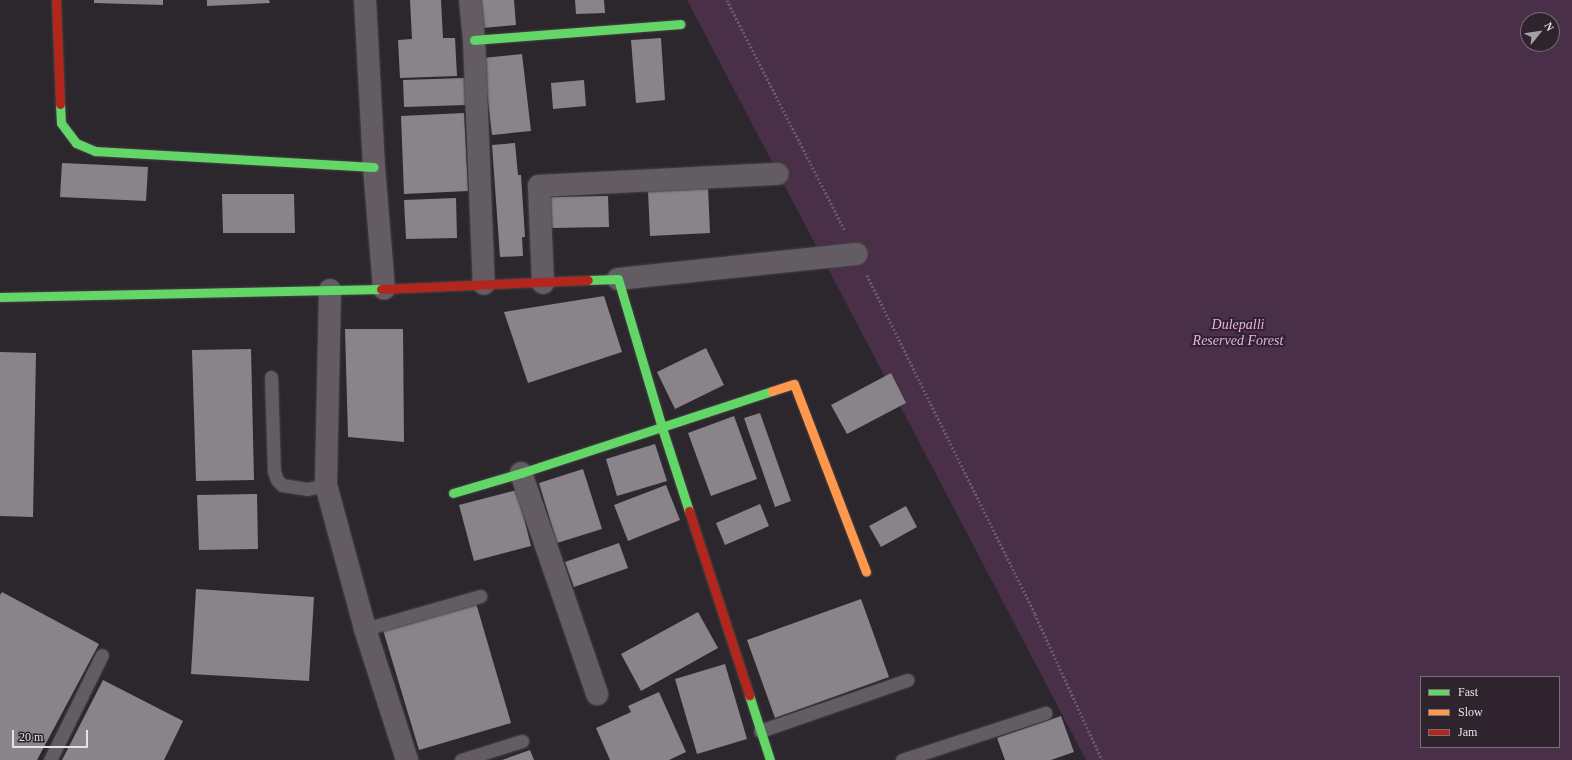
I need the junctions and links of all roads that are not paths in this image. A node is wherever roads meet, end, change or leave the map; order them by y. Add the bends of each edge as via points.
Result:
1 (56, 0) edge
2 (365, 0) edge
3 (470, 0) edge
4 (680, 24) dead end
5 (474, 40) junction
6 (374, 167) junction
7 (778, 174) dead end
8 (856, 254) road end
9 (618, 279) junction
10 (543, 283) junction
11 (484, 284) junction
12 (384, 289) junction
13 (330, 290) junction
14 (0, 297) edge
15 (271, 377) dead end
16 (662, 428) junction
17 (521, 473) junction
18 (326, 485) junction
19 (453, 493) dead end
20 (866, 572) dead end
21 (480, 596) dead end
22 (365, 629) junction
23 (102, 656) dead end
24 (907, 680) dead end
25 (597, 694) dead end
26 (1045, 714) dead end
27 (760, 731) junction
28 (522, 741) dead end
29 (50, 760) edge
30 (407, 760) edge
31 (461, 760) edge
32 (770, 760) edge
33 (902, 760) edge

1 - 6 street via 60,123 76,143 95,151
2 - 6 street
3 - 5 street
4 - 5 street
5 - 11 street
6 - 12 street
7 - 10 street via 539,186
8 - 9 street
9 - 10 street
9 - 16 street
10 - 11 street
11 - 12 street
12 - 13 street
13 - 14 street
13 - 18 street
15 - 18 lane via 274,471 277,480 282,485 307,489
16 - 17 street
16 - 20 street via 794,384
16 - 27 street
17 - 19 street
17 - 25 street
18 - 22 street
21 - 22 lane
22 - 30 street
23 - 29 lane
24 - 27 lane
26 - 33 lane
27 - 32 street
28 - 31 lane

